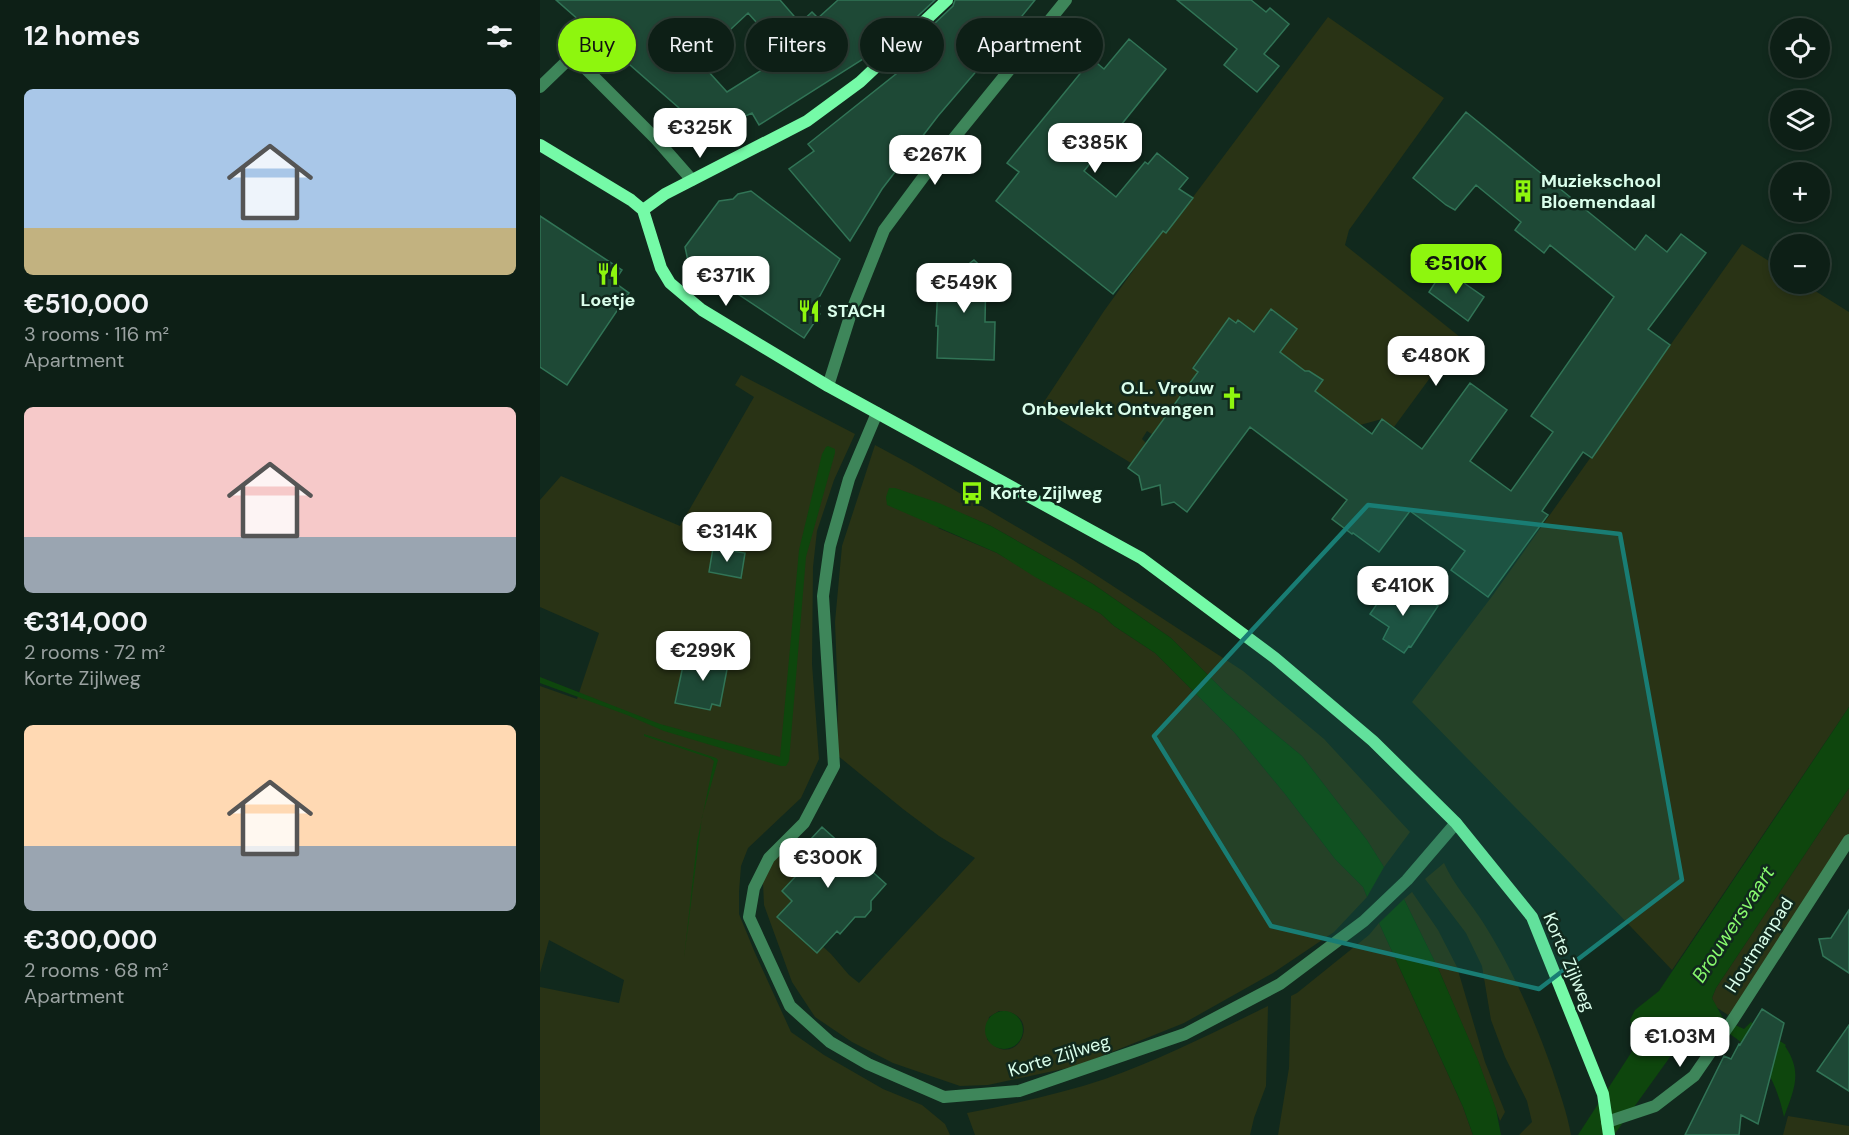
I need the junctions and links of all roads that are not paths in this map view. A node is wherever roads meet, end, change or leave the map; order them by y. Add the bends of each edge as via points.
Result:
1 (947, 0) edge
2 (1066, 0) edge
3 (540, 87) edge
4 (540, 145) edge
5 (692, 180) junction
6 (643, 210) junction
7 (828, 386) junction
8 (877, 414) junction
9 (1456, 823) junction
10 (1849, 840) edge
11 (1607, 1122) junction
12 (1609, 1135) edge

1 - 5 main road via 860,82 807,121
2 - 7 street via 884,230 852,310
3 - 5 street via 569,59 584,67
4 - 6 main road
5 - 6 main road
6 - 7 main road, Korte Zijlweg via 661,268 670,283 702,310
7 - 8 main road, Korte Zijlweg
8 - 9 main road, Korte Zijlweg via 1141,558 1275,658 1373,741
8 - 9 street, Korte Zijlweg via 849,479 830,546 823,596 834,766 804,823 769,858 754,888 750,917 790,1006 830,1042 868,1065 944,1097 1019,1091 1185,1034 1280,984 1364,921 1407,880
9 - 11 main road, Korte Zijlweg via 1532,917 1603,1094
10 - 11 street, Houtmanpad via 1694,1076 1655,1106
11 - 12 main road, Korte Zijlweg

